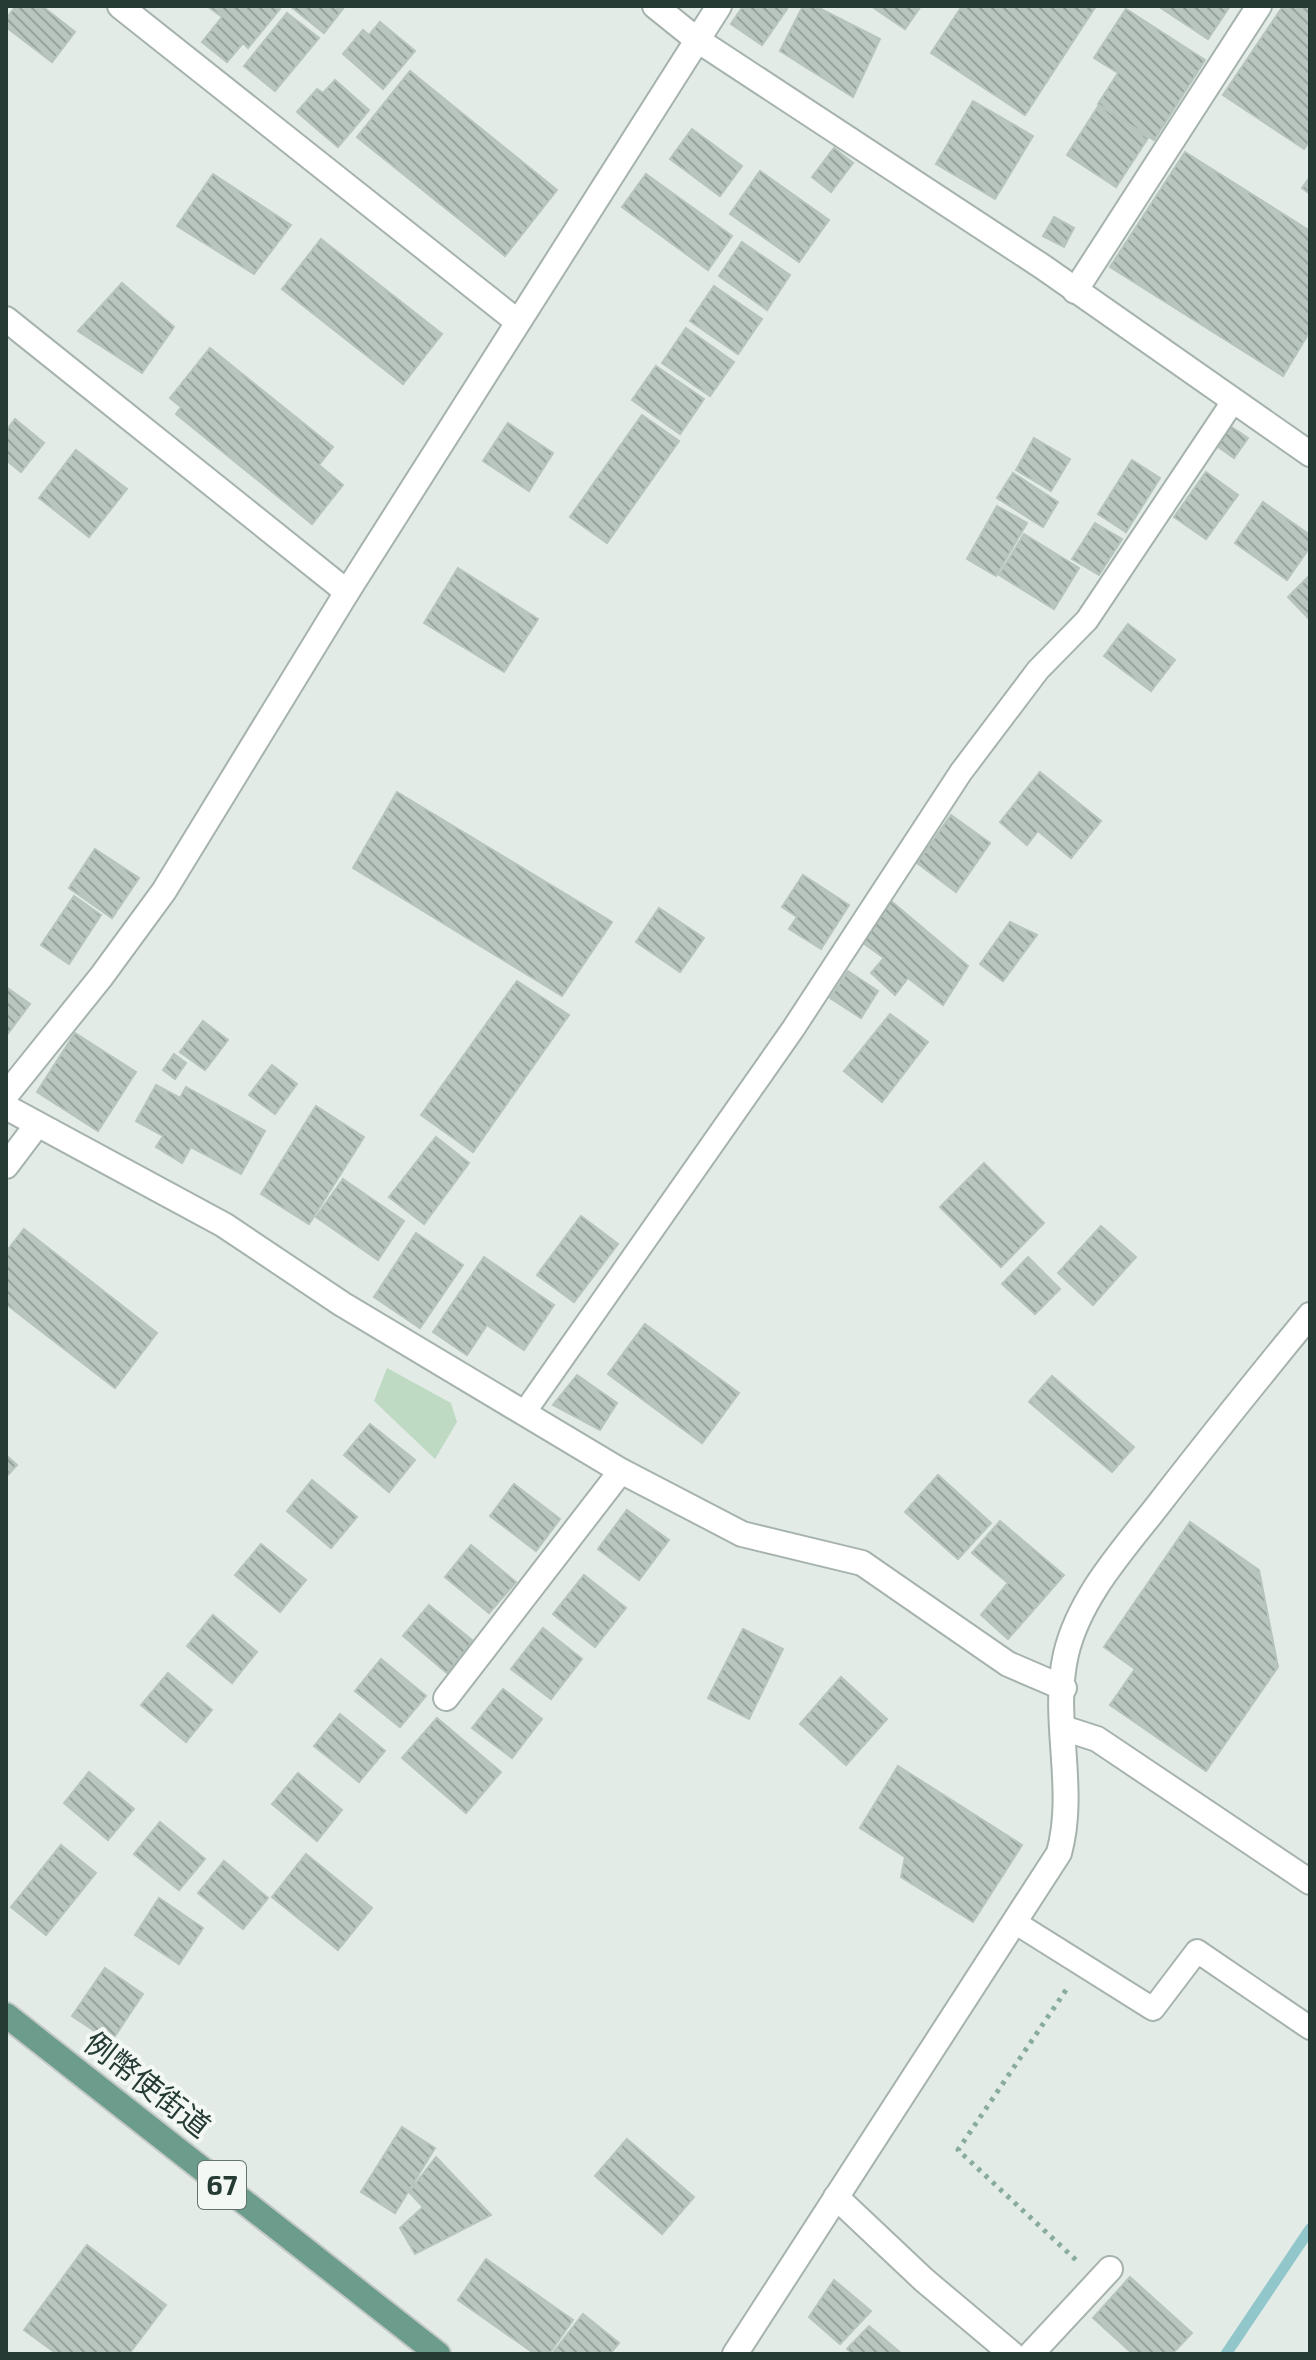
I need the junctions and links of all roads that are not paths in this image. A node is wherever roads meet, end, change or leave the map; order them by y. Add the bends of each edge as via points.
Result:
1 (120, 6) edge
2 (655, 6) edge
3 (719, 6) edge
4 (1259, 6) edge
5 (696, 39) junction
6 (1075, 291) junction
7 (6, 319) edge
8 (518, 322) junction
9 (1232, 403) junction
10 (1310, 454) edge
11 (347, 592) junction
12 (6, 1095) edge
13 (6, 1107) edge
14 (37, 1125) junction
15 (6, 1166) edge
16 (1310, 1315) edge
17 (524, 1413) junction
18 (621, 1471) junction
19 (1064, 1688) junction
20 (446, 1698) dead end
21 (1063, 1728) junction
22 (1310, 1882) edge
23 (1016, 1923) junction
24 (6, 2015) edge
25 (1310, 2028) edge
26 (836, 2197) junction
27 (1105, 2275) road end
28 (438, 2354) edge
29 (735, 2354) edge
30 (1012, 2354) edge
31 (1031, 2354) edge

1 - 8 street
2 - 5 street
3 - 5 street
4 - 6 street
5 - 6 street
5 - 8 street
6 - 9 street
7 - 11 street
8 - 11 street
9 - 10 street
9 - 17 lane via 1087,620 1038,670 961,772 793,1029
11 - 12 street via 164,891
13 - 14 street
14 - 15 street
14 - 17 street via 224,1225 342,1304
16 - 19 street via 1093,1591 1066,1654
17 - 18 street
18 - 19 street via 742,1534 862,1563 1008,1664
18 - 20 street
19 - 21 street
21 - 22 street via 1097,1739
21 - 23 street via 1065,1829 1059,1853
23 - 25 lane via 1153,2009 1197,1951
23 - 26 street
24 - 28 main road, 例幣使街道 / 67
26 - 29 street
26 - 30 street
27 - 31 street

